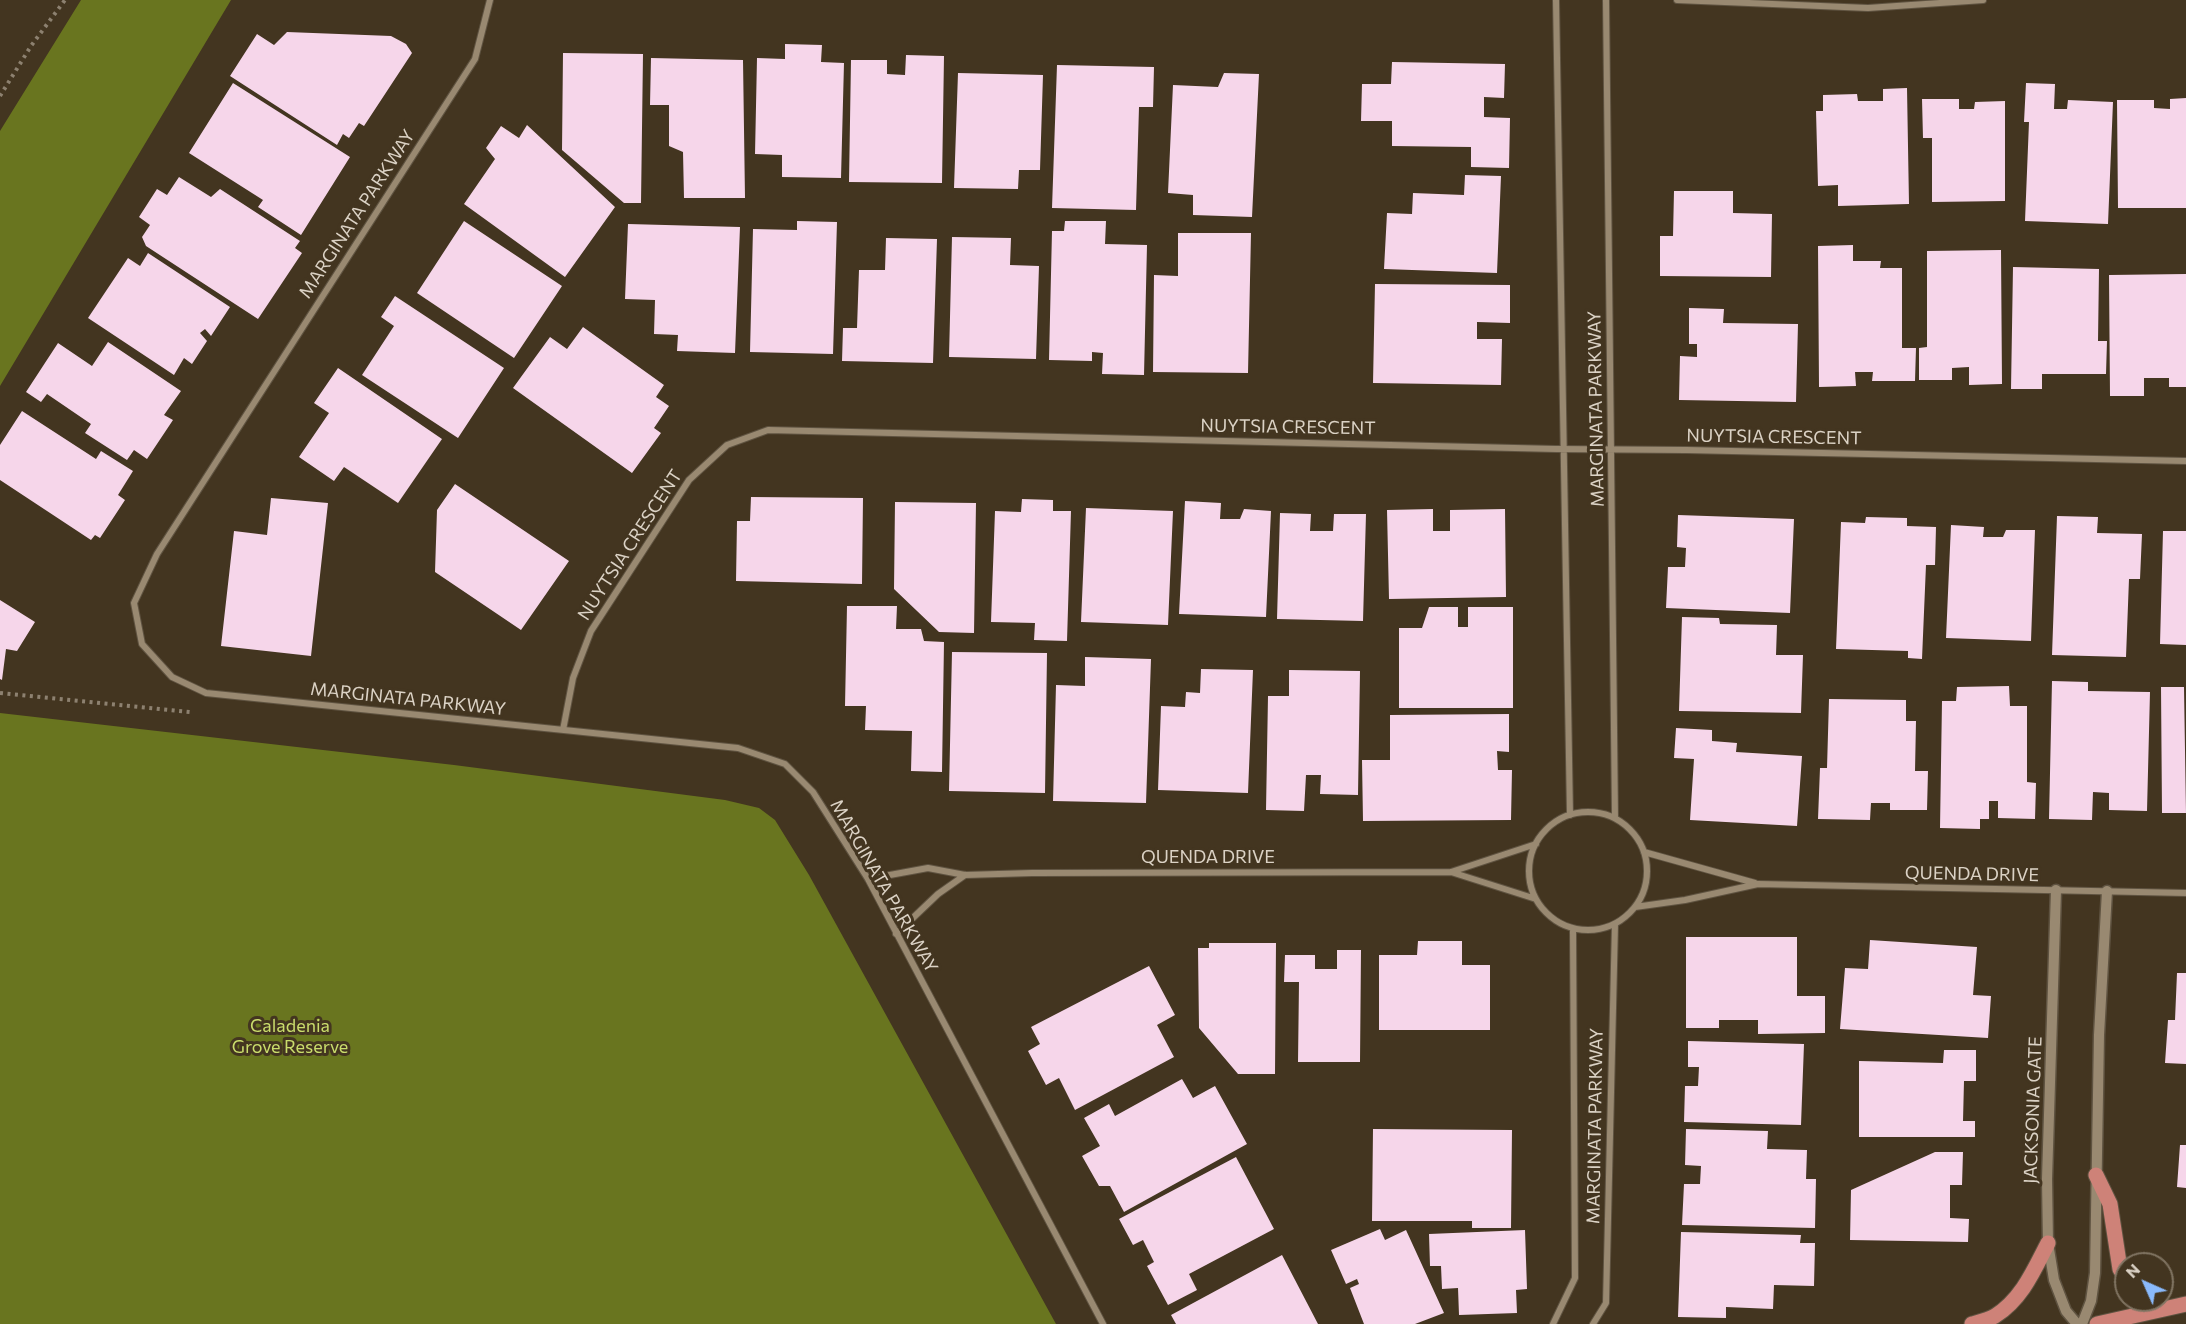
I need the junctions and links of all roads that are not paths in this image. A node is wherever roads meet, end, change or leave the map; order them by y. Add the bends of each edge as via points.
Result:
1 (490, 0) edge
2 (1556, 0) edge
3 (1606, 0) edge
4 (1677, 0) edge
5 (1983, 0) edge
6 (1563, 448) junction
7 (1611, 449) junction
8 (2186, 461) edge
9 (563, 730) junction
10 (1570, 815) junction
11 (1615, 818) junction
12 (1536, 844) junction
13 (1644, 852) junction
14 (1451, 872) junction
15 (965, 875) junction
16 (868, 879) junction
17 (1758, 884) junction
18 (2056, 890) junction
19 (2107, 891) junction
20 (2186, 893) edge
21 (1536, 899) junction
22 (1635, 907) junction
23 (1615, 924) junction
24 (1573, 929) junction
25 (896, 934) junction
26 (2096, 1175) junction
27 (2048, 1243) junction
28 (2117, 1252) edge
29 (2180, 1305) edge
30 (1103, 1324) edge
31 (1553, 1324) edge
32 (1593, 1324) edge
33 (1972, 1324) edge
34 (2077, 1324) edge
35 (2082, 1324) edge
36 (2097, 1324) edge

1 - 9 street, MARGINATA PARKWAY via 475,58 167,538 134,603 142,644 172,677 206,693
2 - 6 street, MARGINATA PARKWAY
3 - 7 street, MARGINATA PARKWAY
4 - 5 street via 1868,8
6 - 7 street, NUYTSIA CRESCENT
6 - 9 street, NUYTSIA CRESCENT via 768,430 727,444 689,480 591,631 573,678
6 - 10 street, MARGINATA PARKWAY
7 - 8 street, NUYTSIA CRESCENT
7 - 11 street, MARGINATA PARKWAY
9 - 16 street, MARGINATA PARKWAY via 738,748 785,764 813,792
10 - 11 street via 1585,812
10 - 12 street via 1556,822
11 - 13 street via 1633,833
12 - 14 street, QUENDA DRIVE
12 - 21 street via 1530,862 1530,881
13 - 17 street, QUENDA DRIVE
13 - 22 street via 1647,881
14 - 15 street, QUENDA DRIVE
14 - 21 street, QUENDA DRIVE
15 - 16 street, QUENDA DRIVE via 927,868
15 - 25 street via 938,894
16 - 25 street, MARGINATA PARKWAY
17 - 18 street, QUENDA DRIVE
17 - 22 street, QUENDA DRIVE
18 - 19 street, QUENDA DRIVE
18 - 27 street, JACKSONIA GATE
19 - 20 street, QUENDA DRIVE
19 - 26 street
21 - 24 street via 1545,912
22 - 23 street
23 - 24 street via 1601,929
23 - 32 street, MARGINATA PARKWAY via 1606,1303
24 - 31 street, MARGINATA PARKWAY via 1575,1278
25 - 30 street, MARGINATA PARKWAY
26 - 28 main road via 2110,1204
26 - 35 street via 2095,1273 2091,1301
27 - 33 main road via 2016,1298 1994,1316
27 - 34 street, JACKSONIA GATE via 2054,1280 2066,1311
29 - 36 main road

